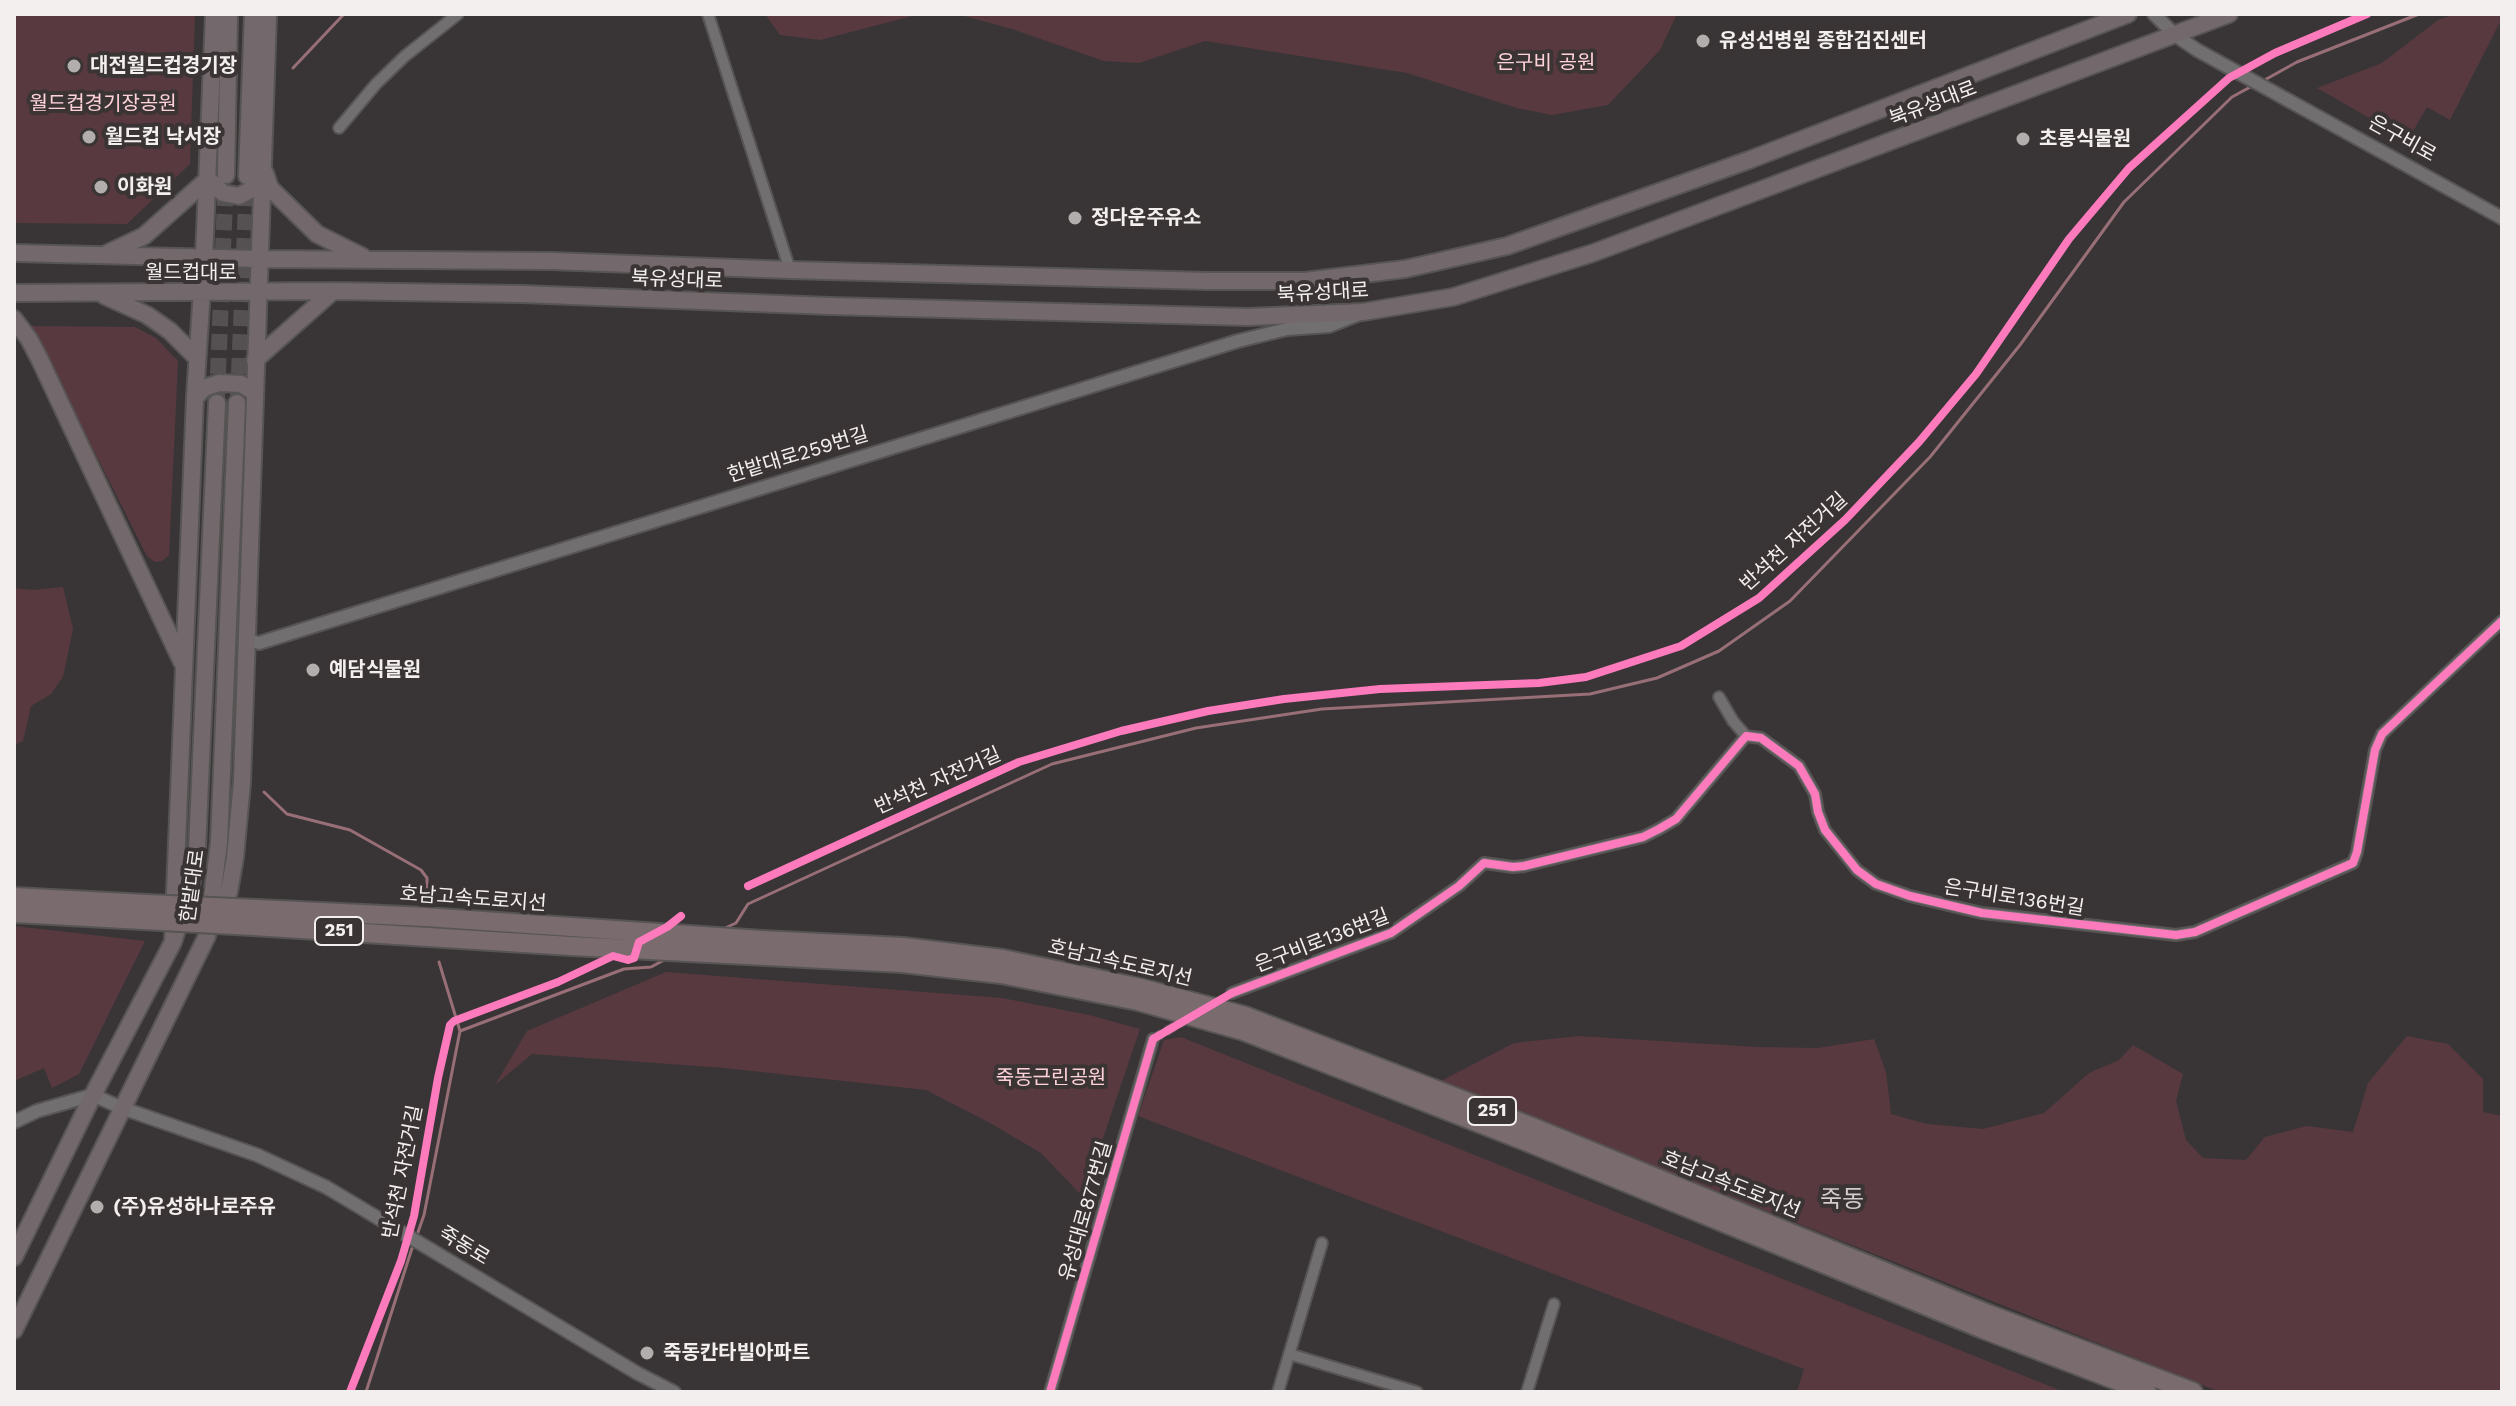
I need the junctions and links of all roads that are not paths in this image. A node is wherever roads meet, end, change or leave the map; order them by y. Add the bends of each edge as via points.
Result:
1 (214, 14) edge
2 (229, 14) edge
3 (253, 14) edge
4 (268, 14) edge
5 (458, 14) edge
6 (708, 14) edge
7 (2128, 14) edge
8 (2154, 14) edge
9 (2229, 14) edge
10 (2175, 35) junction
11 (339, 128) dead end
12 (257, 171) junction
13 (226, 175) tunnel mouth
14 (208, 179) junction
15 (2502, 218) edge
16 (14, 253) edge
17 (103, 255) junction
18 (204, 258) junction
19 (259, 259) junction
20 (368, 259) junction
21 (790, 270) junction
22 (333, 291) junction
23 (258, 292) junction
24 (368, 292) joint
25 (14, 293) edge
26 (100, 293) junction
27 (202, 293) junction
28 (1363, 312) junction
29 (14, 319) edge
30 (197, 358) junction
31 (255, 360) junction
32 (254, 392) junction
33 (195, 398) junction
34 (217, 403) tunnel mouth
35 (237, 403) tunnel mouth
36 (2502, 621) edge
37 (246, 640) junction
38 (184, 665) junction
39 (1719, 697) dead end
40 (1746, 736) junction
41 (14, 890) edge
42 (14, 897) edge
43 (46, 898) junction
44 (145, 912) junction
45 (14, 913) edge
46 (255, 917) junction
47 (207, 936) junction
48 (173, 942) junction
49 (757, 948) junction
50 (1232, 993) dead end
51 (1153, 1039) tunnel mouth
52 (93, 1095) junction
53 (122, 1108) junction
54 (14, 1122) edge
55 (1322, 1243) dead end
56 (14, 1257) edge
57 (1554, 1304) dead end
58 (14, 1330) edge
59 (1289, 1354) junction
60 (674, 1392) edge
61 (1050, 1392) edge
62 (1278, 1392) edge
63 (1417, 1392) edge
64 (1527, 1392) edge
65 (2147, 1392) edge
66 (2193, 1392) edge

1 - 14 main road
2 - 13 main road
3 - 12 main road
4 - 12 main road
5 - 11 street via 376,84
6 - 21 street
7 - 21 main road, 북유성대로 via 1749,160 1507,246 1405,269 1305,281
8 - 10 street, 은구비로
9 - 10 main road, 북유성대로
10 - 15 street, 은구비로
10 - 28 main road, 북유성대로 via 1593,253 1453,297
12 - 14 main road via 256,187 239,196 223,193
12 - 19 main road
12 - 20 main road via 317,234
14 - 17 main road via 144,236
14 - 18 main road
16 - 17 main road, 월드컵대로
17 - 18 main road, 월드컵대로
18 - 19 main road, 월드컵대로
18 - 27 main road
19 - 20 main road, 월드컵대로
19 - 23 main road
20 - 21 main road, 북유성대로
22 - 23 main road, 월드컵대로
22 - 24 main road, 월드컵대로
22 - 31 main road
23 - 27 main road, 월드컵대로
23 - 31 main road
24 - 28 main road, 북유성대로 via 1248,317
25 - 26 main road, 월드컵대로
26 - 27 main road, 월드컵대로
26 - 30 main road via 147,315
27 - 30 main road
28 - 37 street, 한밭대로259번길 via 1329,326 1271,332 259,643
29 - 38 main road via 40,360
30 - 33 main road
31 - 32 main road
32 - 33 main road via 219,383
32 - 37 main road
33 - 38 main road
34 - 48 main road, 한밭대로 via 197,849
35 - 47 main road, 한밭대로 via 219,843
36 - 40 street, 은구비로136번길 via 2382,734 2353,863 2195,932 2176,935 1982,913 1876,884 1857,870 1825,830 1815,794 1799,766 1761,738
37 - 47 main road via 235,857 229,892
38 - 48 main road
39 - 40 street
40 - 50 street, 은구비로136번길 via 1676,819 1651,833 1524,866 1484,863 1430,909 1391,933
41 - 43 highway
42 - 43 highway, 호남고속도로지선 / 251
43 - 44 highway, 호남고속도로지선 / 251
44 - 45 highway, 호남고속도로지선 / 251
44 - 46 highway, 호남고속도로지선 / 251, bridge
46 - 49 highway, 호남고속도로지선 / 251 via 584,929
46 - 49 highway, 호남고속도로지선 / 251 via 571,946
47 - 53 main road, 한밭대로
48 - 52 main road, 한밭대로
49 - 65 highway, 호남고속도로지선 / 251 via 1001,974 1138,1001 1244,1031
49 - 66 highway, 호남고속도로지선 / 251 via 903,947 1003,959 1245,1016
51 - 61 street, 유성대로877번길
52 - 53 street, 죽동로
52 - 54 street
52 - 56 main road, 한밭대로
53 - 58 main road, 한밭대로
53 - 60 street, 죽동로 via 257,1155 326,1187
55 - 59 street
57 - 64 street
59 - 62 street
59 - 63 street

